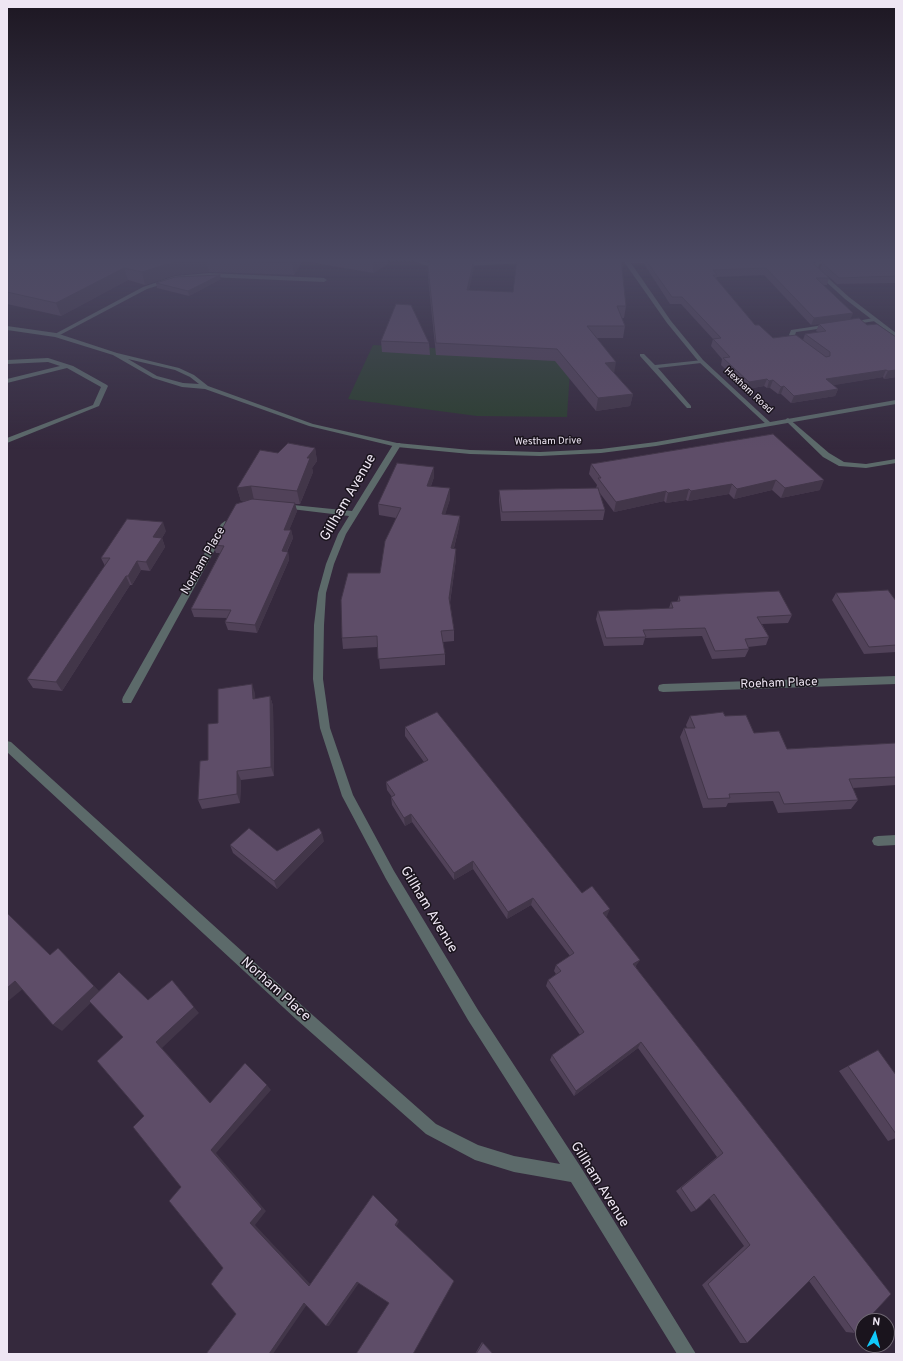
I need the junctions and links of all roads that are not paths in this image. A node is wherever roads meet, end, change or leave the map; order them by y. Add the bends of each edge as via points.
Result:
1 (80, 323) edge
2 (668, 323) edge
3 (856, 323) edge
4 (877, 323) edge
5 (845, 324) edge
6 (837, 325) edge
7 (7, 328) edge
8 (56, 335) junction
9 (896, 336) edge
10 (808, 349) edge
11 (115, 354) junction
12 (642, 355) dead end
13 (701, 361) junction
14 (7, 362) edge
15 (66, 366) junction
16 (653, 367) junction
17 (7, 381) edge
18 (206, 387) junction
19 (896, 402) edge
20 (688, 406) dead end
21 (788, 420) junction
22 (769, 424) junction
23 (7, 442) edge
24 (397, 445) junction
25 (896, 461) edge
26 (278, 505) edge
27 (231, 513) edge
28 (354, 514) junction
29 (896, 680) edge
30 (663, 688) dead end
31 (127, 700) dead end
32 (7, 744) edge
33 (896, 840) edge
34 (878, 841) dead end
35 (576, 1175) junction
36 (686, 1354) edge

1 - 8 street
2 - 13 street, Hexham Road
3 - 5 street
4 - 9 street
6 - 10 street via 793,331 792,335
7 - 8 street, Westham Drive
8 - 11 street, Westham Drive
11 - 18 street, Westham Drive via 177,369
11 - 18 street, Westham Drive via 155,377
12 - 16 street
13 - 16 street
13 - 22 street, Hexham Road
14 - 15 street via 48,360
15 - 17 street
15 - 23 street via 105,386 96,406
16 - 20 street
18 - 24 street, Westham Drive via 311,425
19 - 21 street, Westham Drive
21 - 22 street, Westham Drive
21 - 25 street via 826,455 842,464 866,466
22 - 24 street, Westham Drive via 601,451 490,453
24 - 28 street, Gillham Avenue
26 - 28 street
27 - 31 street, Norham Place
28 - 35 street, Gillham Avenue via 342,534 322,593 318,679 324,728 348,796 390,875 474,1015
29 - 30 street, Roeham Place
32 - 35 street, Norham Place via 302,1015 431,1129 475,1152 514,1164
33 - 34 street
35 - 36 street, Gillham Avenue

